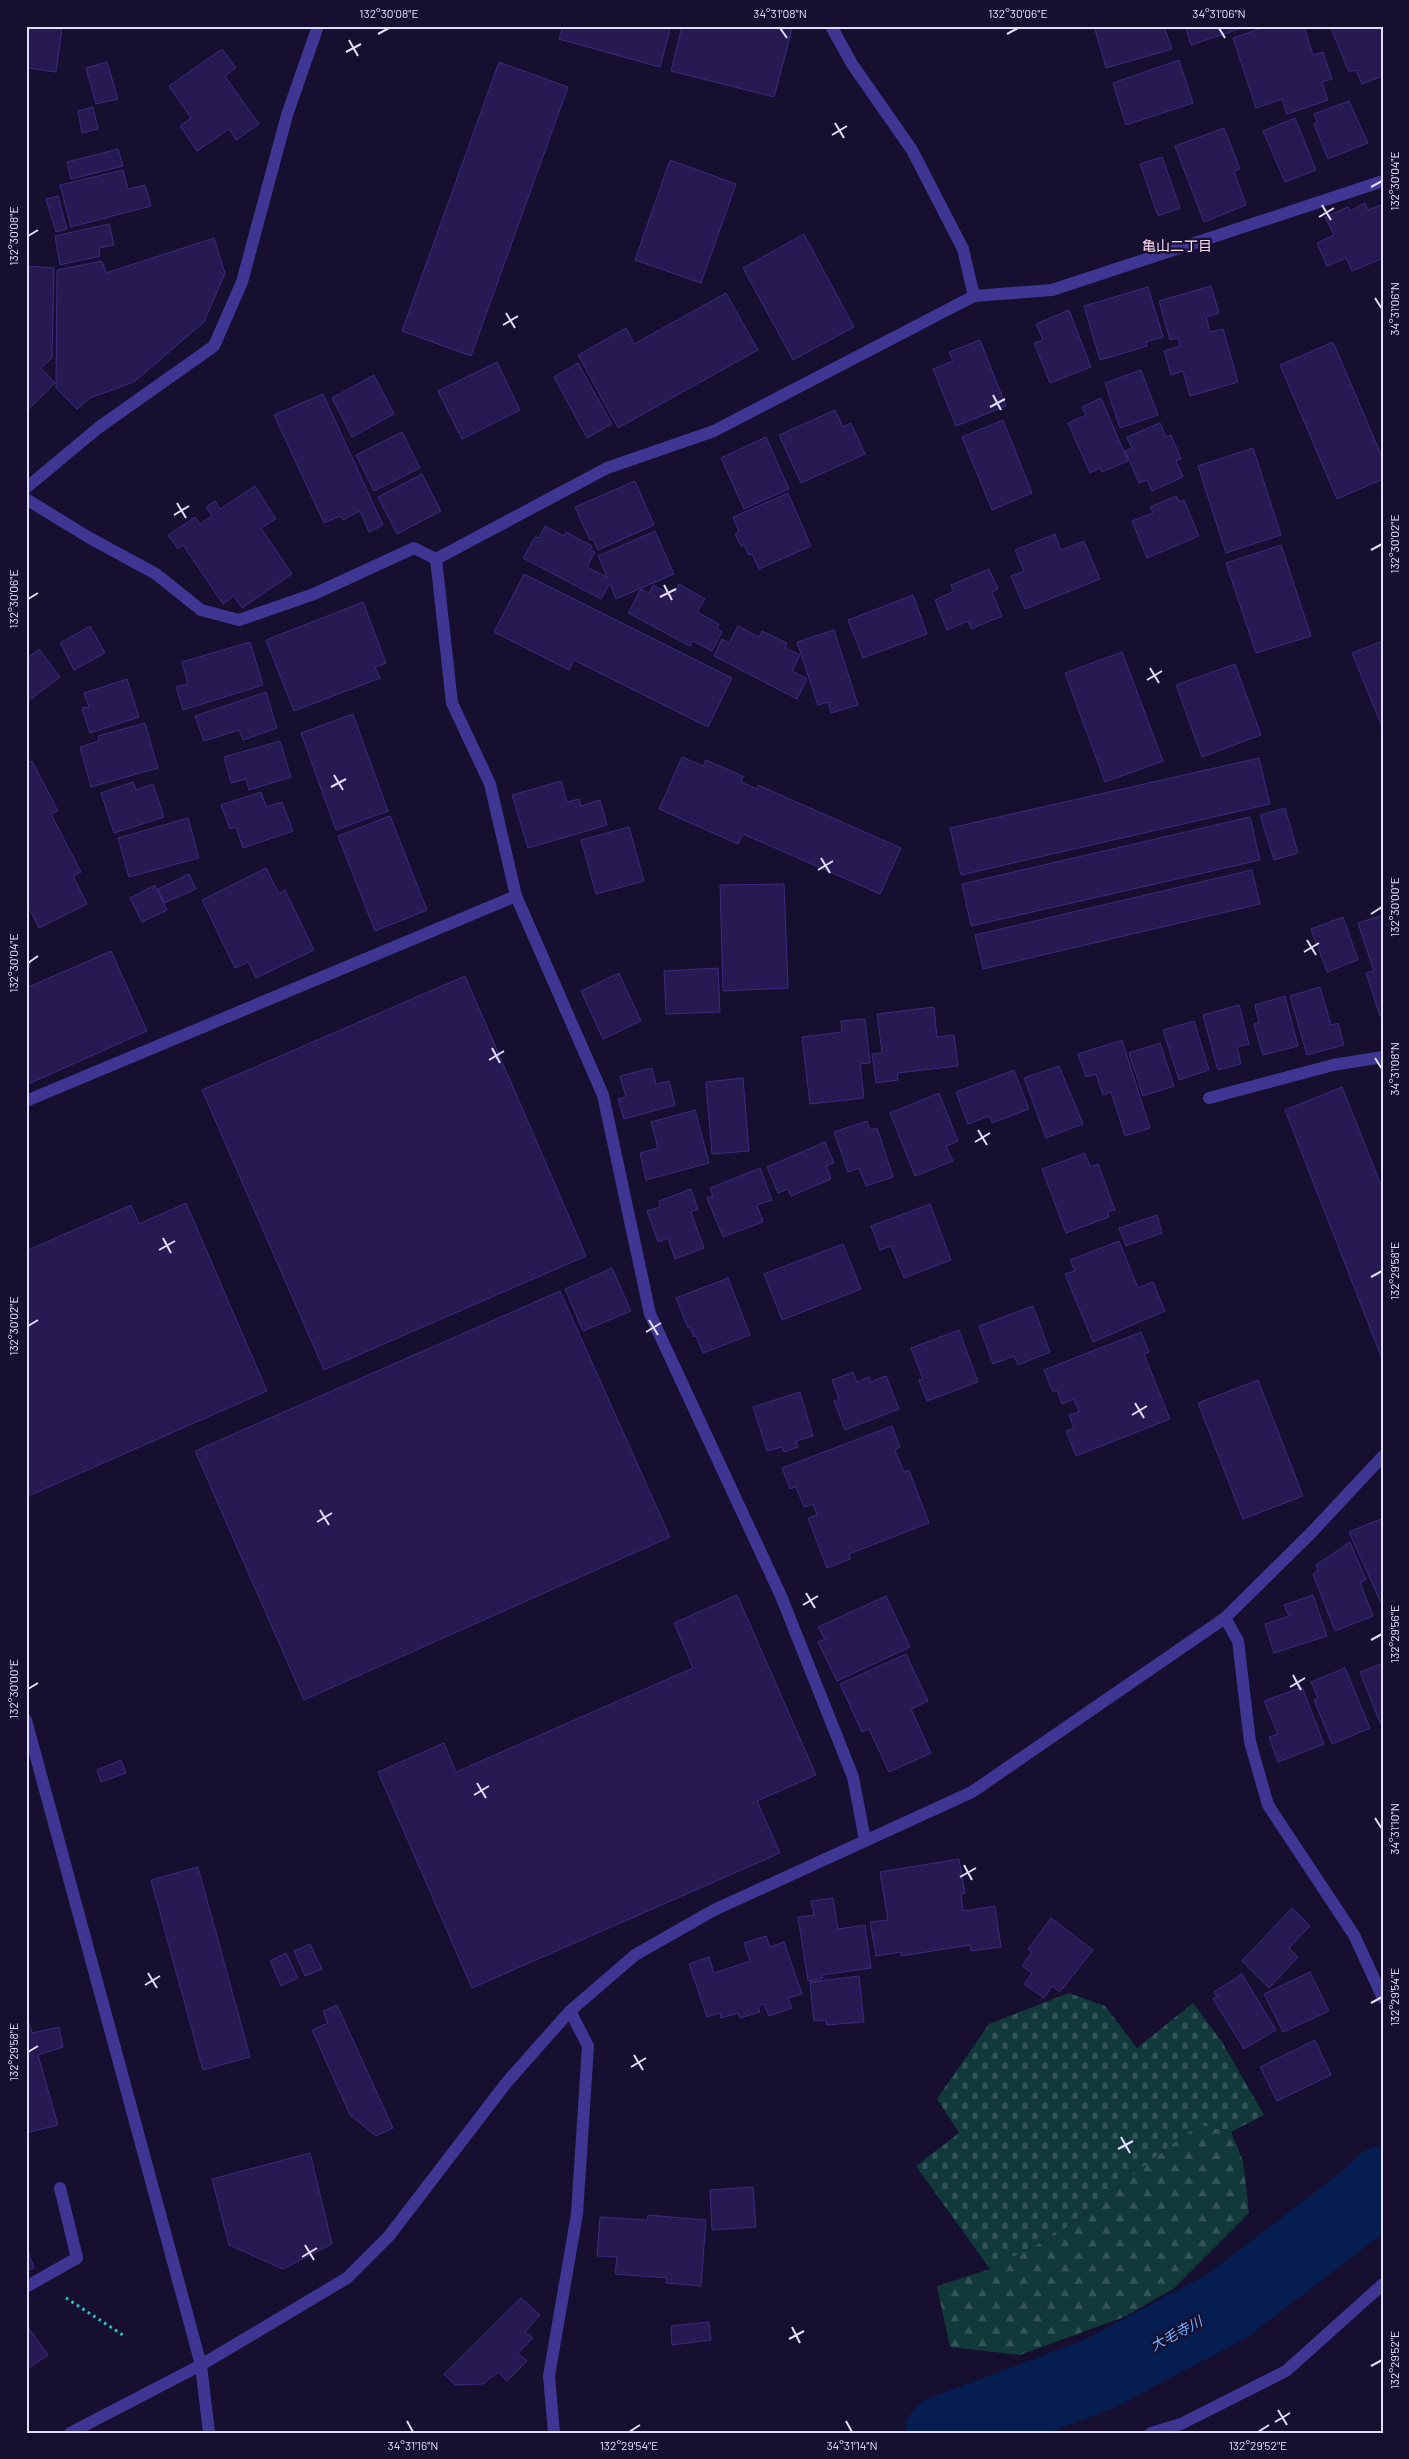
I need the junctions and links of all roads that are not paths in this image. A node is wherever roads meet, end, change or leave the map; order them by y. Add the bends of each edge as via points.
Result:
1 (318, 26) edge
2 (831, 26) edge
3 (1383, 181) edge
4 (974, 296) junction
5 (26, 488) edge
6 (26, 499) edge
7 (436, 559) junction
8 (516, 896) junction
9 (1383, 1057) edge
10 (1209, 1098) dead end
11 (26, 1101) edge
12 (1383, 1456) edge
13 (1225, 1618) junction
14 (26, 1720) edge
15 (865, 1840) junction
16 (1383, 1998) edge
17 (570, 2011) junction
18 (60, 2188) dead end
19 (1383, 2284) edge
20 (26, 2287) edge
21 (201, 2365) junction
22 (70, 2433) edge
23 (209, 2433) edge
24 (554, 2433) edge
25 (1151, 2433) edge

1 - 5 street via 287,115 242,282 214,346 98,428
2 - 4 street via 852,64 912,150 964,249
3 - 4 street via 1052,290
4 - 7 street via 714,431 607,468
6 - 7 street via 156,574 201,610 239,620 314,594 414,548
7 - 8 street via 452,703 490,784
8 - 11 street
8 - 15 street via 603,1094 650,1314 781,1596 853,1777
9 - 10 street via 1333,1066
12 - 13 street
13 - 15 street via 972,1792
13 - 16 street via 1238,1641 1250,1742 1268,1805 1354,1935
14 - 21 street
15 - 17 street via 714,1910 634,1954
17 - 21 street via 507,2082 389,2236 347,2278
17 - 24 street via 588,2046 577,2214 549,2376
18 - 20 street via 77,2258
19 - 25 street via 1286,2371 1181,2424
21 - 22 street
21 - 23 street

